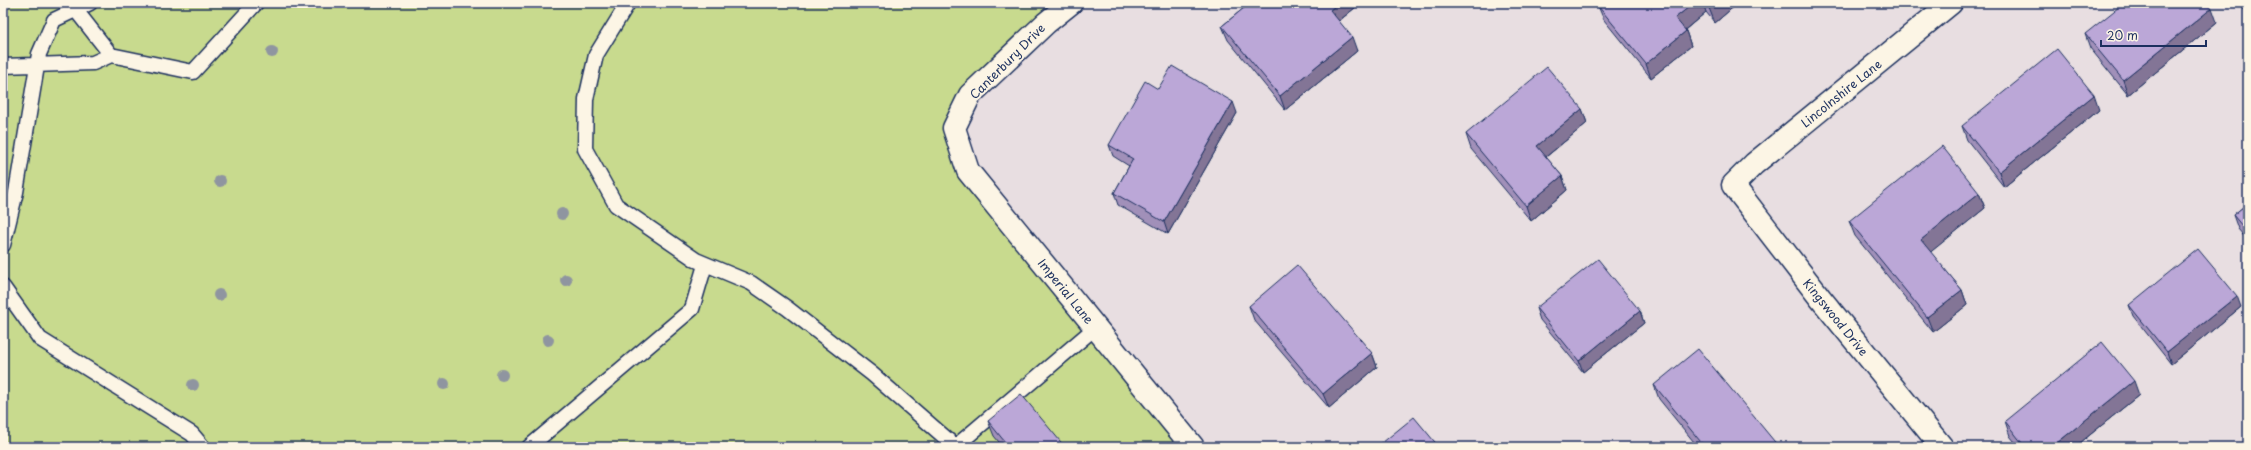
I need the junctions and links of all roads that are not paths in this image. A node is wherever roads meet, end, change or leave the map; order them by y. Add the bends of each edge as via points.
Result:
1 (90, 3) edge
2 (256, 3) edge
3 (628, 3) edge
4 (1071, 3) edge
5 (1952, 3) edge
6 (76, 9) junction
7 (111, 55) junction
8 (3, 66) edge
9 (39, 66) junction
10 (954, 128) joint
11 (1733, 185) joint
12 (9, 190) edge
13 (3, 245) edge
14 (705, 265) junction
15 (3, 287) edge
16 (1096, 327) junction
17 (203, 447) edge
18 (529, 447) edge
19 (955, 447) edge
20 (1193, 447) edge
21 (1942, 447) edge

1 - 6 lane
2 - 7 lane via 193,72
3 - 14 lane via 596,55 586,99 585,149 616,205
4 - 10 street, Canterbury Drive via 1046,23 970,95
5 - 11 street, Lincolnshire Lane via 1754,164
6 - 7 lane
6 - 9 lane via 54,20 40,54
7 - 9 lane via 92,63
8 - 9 lane
9 - 12 lane
10 - 16 street, Imperial Lane via 968,171
11 - 21 street, Kingswood Drive via 1821,299
12 - 13 lane
14 - 18 lane via 692,309
14 - 19 lane via 751,283 787,308 872,374
15 - 17 lane via 40,339 192,434
16 - 19 lane
16 - 20 street, Imperial Lane

